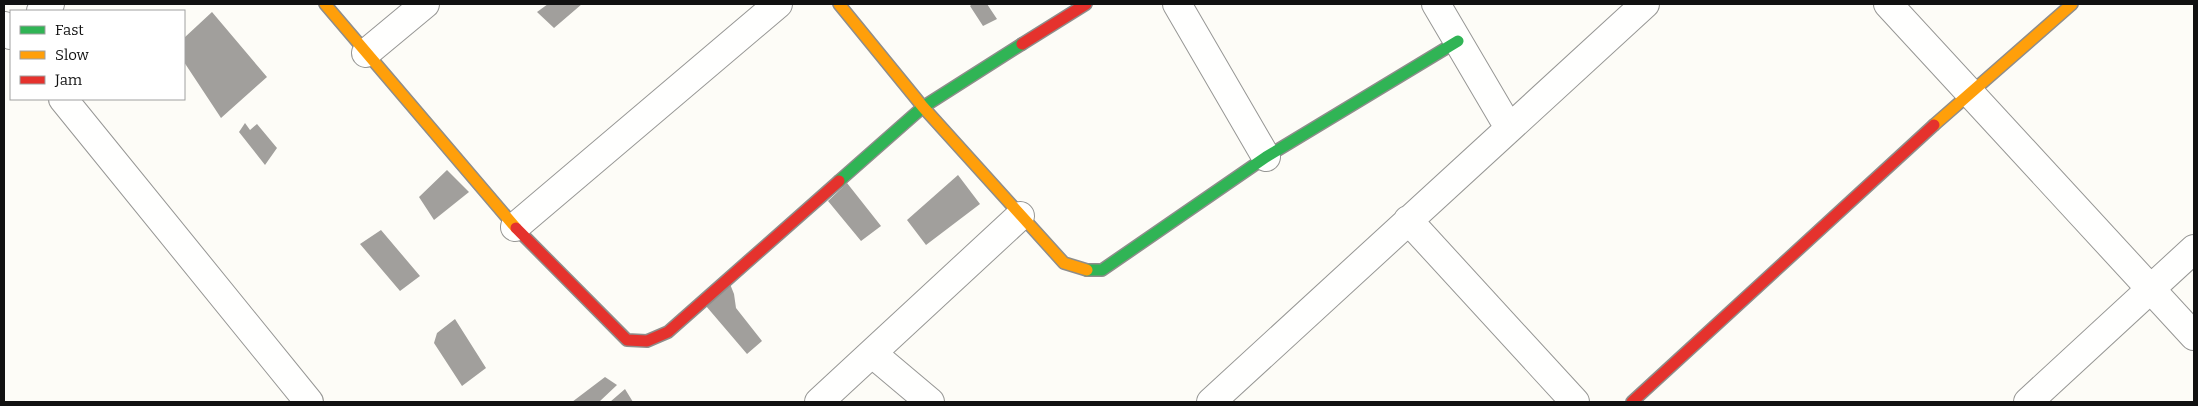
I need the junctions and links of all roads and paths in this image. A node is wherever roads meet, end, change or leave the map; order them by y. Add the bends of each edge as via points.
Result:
1 (325, 4) edge
2 (425, 4) edge
3 (778, 4) edge
4 (839, 4) edge
5 (1086, 4) edge
6 (1177, 4) edge
7 (1436, 4) edge
8 (1645, 4) edge
9 (1888, 4) edge
10 (2072, 4) edge
11 (1458, 41) junction
12 (366, 53) junction
13 (1970, 92) junction
14 (64, 100) edge
15 (923, 106) junction
16 (1509, 128) junction
17 (1266, 157) junction
18 (1020, 216) junction
19 (1408, 220) junction
20 (515, 227) junction
21 (2194, 250) edge
22 (2151, 290) junction
23 (2194, 336) edge
24 (873, 354) junction
25 (310, 402) edge
26 (819, 402) edge
27 (930, 402) edge
28 (1211, 402) edge
29 (1575, 402) edge
30 (1632, 402) edge
31 (2028, 402) edge

1 - 12 street
2 - 12 street
3 - 20 street
4 - 15 street
5 - 15 street
6 - 17 street
7 - 11 street
8 - 16 street
9 - 13 street
10 - 13 street
11 - 16 street
11 - 17 street
12 - 20 street
13 - 22 street
13 - 30 street
14 - 25 street
15 - 18 street
15 - 20 street via 668,332 646,342 627,340
16 - 19 street
17 - 18 street via 1102,270 1084,270 1064,263
18 - 24 street
19 - 28 street
19 - 29 street
21 - 22 street
22 - 23 street
22 - 31 street
24 - 26 street
24 - 27 street

